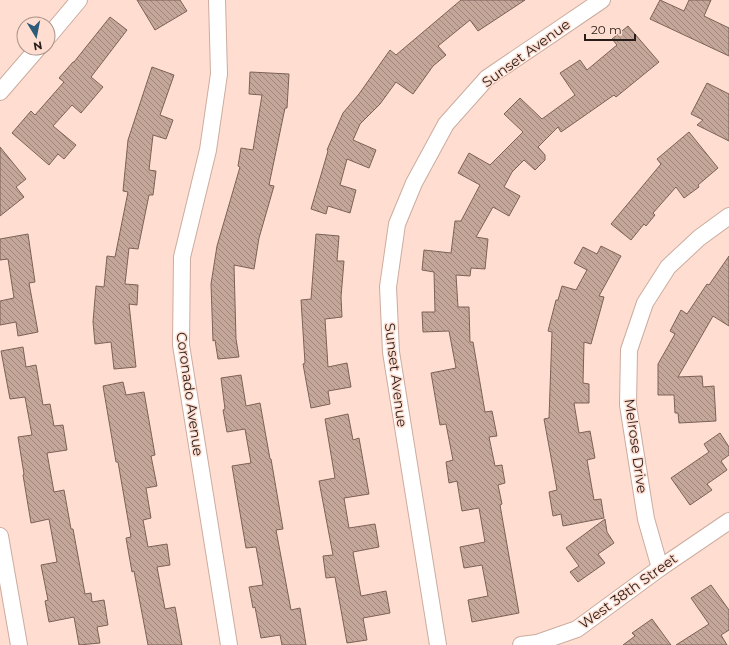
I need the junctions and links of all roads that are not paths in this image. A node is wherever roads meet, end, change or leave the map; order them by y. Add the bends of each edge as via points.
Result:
1 (79, 0) edge
2 (217, 0) edge
3 (602, 0) edge
4 (56, 27) edge
5 (31, 56) edge
6 (0, 92) edge
7 (729, 216) edge
8 (729, 521) edge
9 (0, 536) edge
10 (660, 568) junction
11 (19, 645) edge
12 (229, 645) edge
13 (438, 645) edge
14 (521, 645) edge

1 - 4 street
2 - 12 street, Coronado Avenue via 219,74 208,150 182,256 180,344
3 - 13 street, Sunset Avenue via 487,78 446,124 414,183 397,224 388,287 391,352
5 - 6 street
7 - 10 street, Melrose Drive via 699,238 668,266 645,303 629,350 628,405 646,518
8 - 10 street, West 38th Street
9 - 11 street
10 - 14 street, West 38th Street via 577,629

